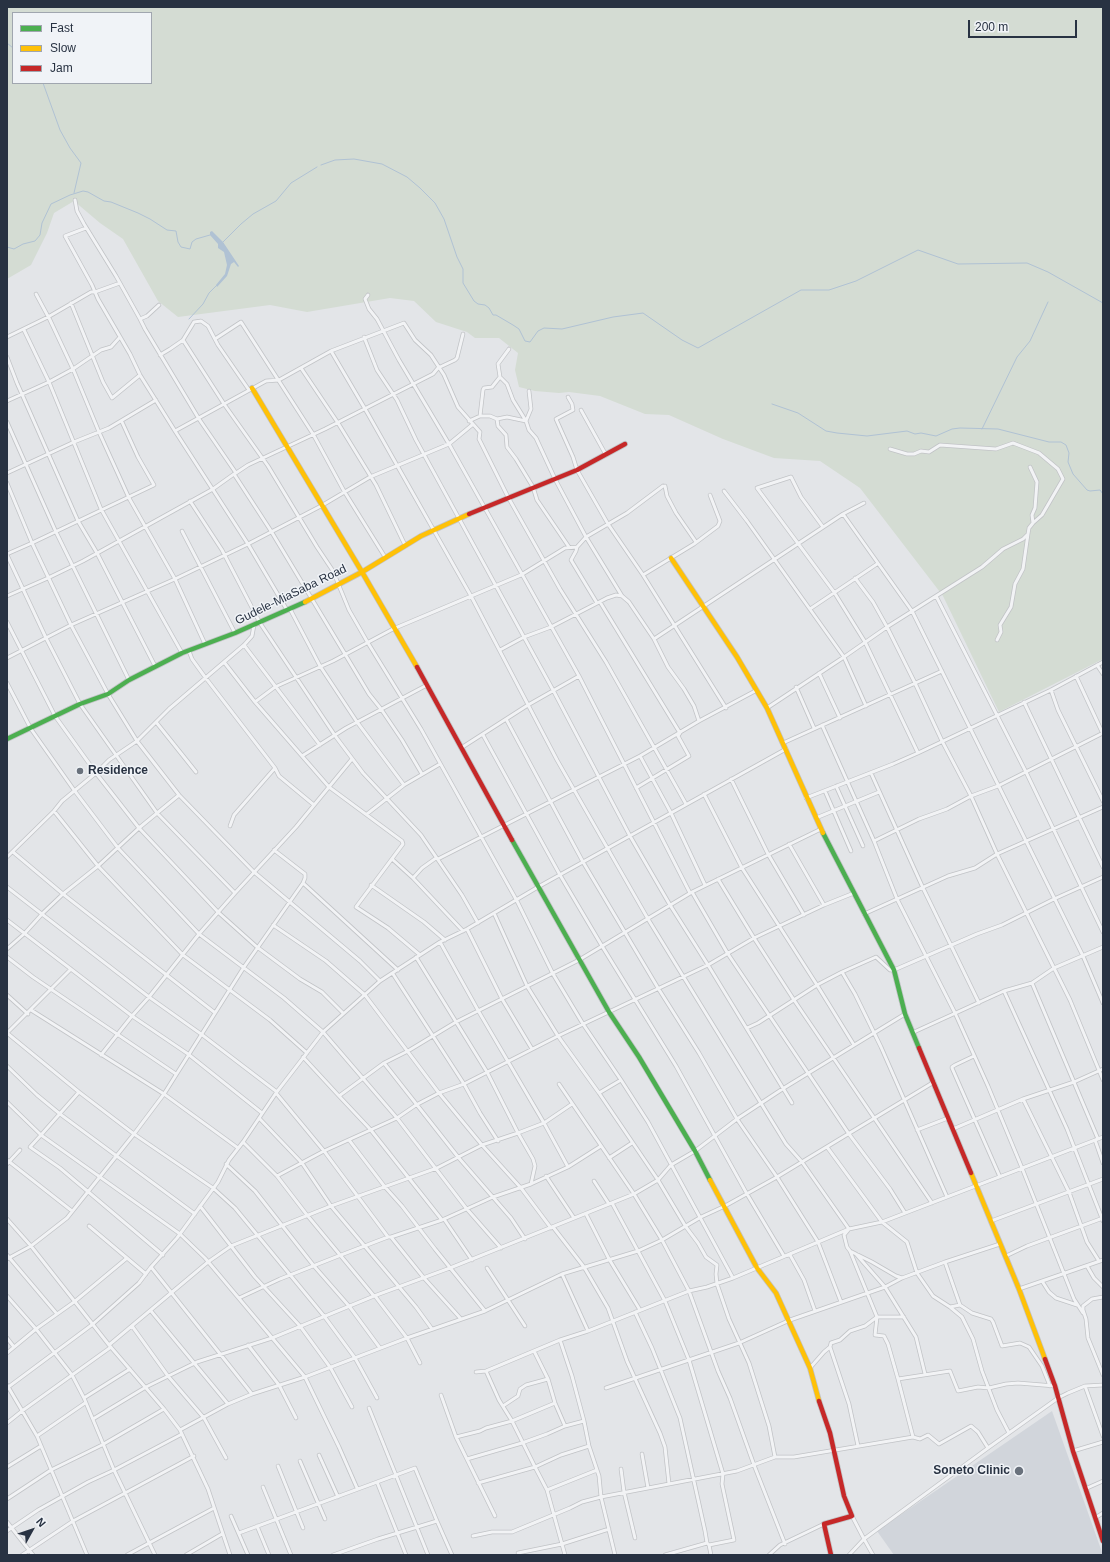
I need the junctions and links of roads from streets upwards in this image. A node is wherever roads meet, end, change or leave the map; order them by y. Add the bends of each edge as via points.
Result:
1 (75, 200) dead end
2 (86, 228) junction
3 (120, 283) junction
4 (95, 292) junction
5 (36, 294) dead end
6 (368, 295) dead end
7 (71, 303) junction
8 (159, 305) dead end
9 (48, 317) junction
10 (140, 320) junction
11 (24, 330) junction
12 (384, 331) junction
13 (463, 334) dead end
14 (7, 337) edge
15 (120, 337) junction
16 (364, 337) junction
17 (215, 339) junction
18 (183, 340) junction
19 (508, 350) dead end
20 (331, 351) junction
21 (160, 355) junction
22 (92, 356) junction
23 (7, 357) edge
24 (301, 368) junction
25 (438, 368) junction
26 (73, 369) junction
27 (140, 375) junction
28 (500, 377) junction
29 (279, 380) junction
30 (49, 382) junction
31 (414, 385) junction
32 (250, 389) junction
33 (529, 390) dead end
34 (22, 394) junction
35 (392, 394) junction
36 (568, 397) dead end
37 (156, 400) junction
38 (7, 401) edge
39 (224, 404) junction
40 (365, 408) junction
41 (581, 410) dead end
42 (480, 416) junction
43 (199, 419) junction
44 (496, 419) junction
45 (469, 421) junction
46 (526, 421) junction
47 (7, 422) edge
48 (122, 422) junction
49 (338, 423) junction
50 (472, 425) junction
51 (99, 432) junction
52 (175, 432) junction
53 (313, 434) junction
54 (74, 442) junction
55 (449, 444) junction
56 (625, 444) dead end
57 (287, 447) junction
58 (890, 449) dead end
59 (48, 453) junction
60 (424, 454) junction
61 (606, 455) junction
62 (262, 458) junction
63 (25, 463) junction
64 (396, 465) junction
65 (1030, 467) dead end
66 (576, 470) junction
67 (7, 473) edge
68 (235, 474) junction
69 (370, 477) junction
70 (555, 479) junction
71 (7, 483) edge
72 (533, 487) junction
73 (213, 488) junction
74 (344, 491) junction
75 (724, 491) dead end
76 (710, 495) dead end
77 (508, 497) junction
78 (129, 498) junction
79 (190, 502) junction
80 (864, 503) dead end
81 (321, 506) junction
82 (483, 508) junction
83 (101, 509) junction
84 (843, 514) junction
85 (298, 517) junction
86 (458, 518) junction
87 (78, 521) junction
88 (1033, 523) junction
89 (608, 524) junction
90 (145, 526) junction
91 (823, 527) junction
92 (433, 530) junction
93 (182, 531) dead end
94 (271, 531) junction
95 (56, 532) junction
96 (1028, 534) junction
97 (586, 537) junction
98 (118, 541) junction
99 (696, 542) junction
100 (32, 543) junction
101 (248, 544) junction
102 (405, 545) junction
103 (798, 545) junction
104 (569, 546) junction
105 (577, 547) junction
106 (97, 553) junction
107 (7, 554) edge
108 (225, 555) junction
109 (385, 557) junction
110 (671, 558) junction
111 (774, 560) junction
112 (545, 561) junction
113 (878, 564) junction
114 (73, 565) junction
115 (201, 566) junction
116 (362, 572) junction
117 (521, 575) junction
118 (643, 575) junction
119 (48, 578) junction
120 (855, 578) junction
121 (175, 579) junction
122 (340, 585) junction
123 (495, 587) junction
124 (24, 589) junction
125 (148, 592) junction
126 (834, 592) junction
127 (7, 596) edge
128 (471, 596) junction
129 (622, 596) junction
130 (936, 596) junction
131 (312, 599) junction
132 (598, 602) junction
133 (123, 603) junction
134 (704, 608) junction
135 (810, 609) junction
136 (289, 610) junction
137 (912, 611) junction
138 (97, 614) junction
139 (576, 614) junction
140 (7, 622) edge
141 (260, 622) junction
142 (71, 625) junction
143 (254, 625) junction
144 (675, 625) junction
145 (551, 627) junction
146 (887, 627) junction
147 (393, 629) junction
148 (235, 633) junction
149 (524, 637) junction
150 (46, 638) junction
151 (654, 639) junction
152 (997, 640) dead end
153 (865, 642) junction
154 (368, 643) junction
155 (205, 644) junction
156 (244, 645) junction
157 (22, 650) junction
158 (500, 650) junction
159 (189, 651) junction
160 (182, 653) junction
161 (345, 654) junction
162 (844, 657) junction
163 (7, 658) edge
164 (224, 662) junction
165 (1103, 662) edge
166 (1097, 665) junction
167 (155, 666) junction
168 (320, 666) junction
169 (942, 671) junction
170 (819, 673) junction
171 (1103, 674) edge
172 (578, 676) junction
173 (1076, 676) junction
174 (205, 677) junction
175 (297, 677) junction
176 (129, 680) junction
177 (7, 683) edge
178 (915, 683) junction
179 (427, 685) junction
180 (275, 687) junction
181 (796, 687) junction
182 (553, 690) junction
183 (757, 690) junction
184 (1051, 690) junction
185 (108, 694) junction
186 (890, 695) junction
187 (402, 698) junction
188 (255, 702) junction
189 (1024, 702) junction
190 (80, 704) junction
191 (528, 705) junction
192 (866, 706) junction
193 (726, 708) junction
194 (767, 708) junction
195 (381, 709) junction
196 (996, 715) junction
197 (55, 716) junction
198 (840, 718) junction
199 (506, 719) junction
200 (699, 721) junction
201 (156, 722) junction
202 (357, 722) junction
203 (822, 725) junction
204 (814, 728) junction
205 (969, 728) junction
206 (31, 729) junction
207 (680, 733) junction
208 (1103, 734) edge
209 (336, 735) junction
210 (483, 735) junction
211 (7, 739) edge
212 (137, 740) junction
213 (942, 741) junction
214 (783, 743) junction
215 (320, 745) junction
216 (1077, 746) junction
217 (654, 748) junction
218 (460, 749) dead end
219 (786, 749) junction
220 (918, 753) junction
221 (116, 755) junction
222 (302, 756) junction
223 (640, 756) junction
224 (1052, 758) junction
225 (352, 759) junction
226 (440, 764) junction
227 (624, 764) junction
228 (275, 768) junction
229 (667, 769) junction
230 (196, 772) dead end
231 (1026, 772) junction
232 (96, 773) junction
233 (871, 773) junction
234 (422, 774) junction
235 (598, 777) junction
236 (652, 778) junction
237 (731, 779) junction
238 (848, 782) junction
239 (404, 785) junction
240 (836, 786) junction
241 (998, 786) junction
242 (329, 787) junction
243 (636, 788) junction
244 (573, 789) junction
245 (74, 790) junction
246 (825, 791) junction
247 (879, 792) junction
248 (704, 794) junction
249 (179, 795) junction
250 (971, 796) junction
251 (385, 798) junction
252 (806, 798) junction
253 (550, 801) junction
254 (1103, 801) edge
255 (856, 802) junction
256 (686, 804) junction
257 (314, 805) junction
258 (845, 806) junction
259 (1103, 807) edge
260 (54, 811) junction
261 (833, 811) junction
262 (157, 813) junction
263 (527, 813) junction
264 (671, 813) junction
265 (367, 814) junction
266 (816, 818) junction
267 (1079, 818) junction
268 (653, 823) junction
269 (504, 825) junction
270 (230, 826) dead end
271 (139, 828) junction
272 (821, 829) junction
273 (1053, 829) junction
274 (896, 830) junction
275 (630, 836) junction
276 (481, 837) junction
277 (874, 841) junction
278 (1026, 842) junction
279 (789, 844) junction
280 (863, 846) dead end
281 (118, 848) junction
282 (607, 848) junction
283 (274, 850) junction
284 (851, 851) dead end
285 (13, 852) junction
286 (768, 854) junction
287 (997, 854) junction
288 (7, 857) edge
289 (392, 859) junction
290 (438, 859) junction
291 (583, 862) junction
292 (98, 866) junction
293 (1103, 867) edge
294 (742, 868) junction
295 (254, 872) junction
296 (560, 875) junction
297 (1103, 877) edge
298 (413, 878) junction
299 (718, 879) junction
300 (303, 883) junction
301 (371, 885) junction
302 (705, 885) junction
303 (1080, 886) junction
304 (7, 887) edge
305 (538, 888) junction
306 (923, 888) junction
307 (691, 892) junction
308 (235, 893) junction
309 (854, 893) junction
310 (63, 894) junction
311 (1054, 899) junction
312 (897, 900) junction
313 (289, 901) junction
314 (517, 901) junction
315 (670, 905) junction
316 (824, 905) junction
317 (1026, 912) junction
318 (43, 913) junction
319 (219, 913) junction
320 (494, 913) junction
321 (864, 914) junction
322 (804, 915) junction
323 (648, 919) junction
324 (7, 920) edge
325 (478, 922) junction
326 (273, 925) junction
327 (779, 926) junction
328 (467, 929) junction
329 (463, 931) junction
330 (626, 932) junction
331 (1103, 932) edge
332 (24, 934) junction
333 (199, 934) junction
334 (754, 938) junction
335 (445, 940) junction
336 (440, 942) junction
337 (952, 945) junction
338 (602, 946) junction
339 (257, 947) junction
340 (1103, 947) edge
341 (7, 949) edge
342 (728, 954) junction
343 (183, 955) junction
344 (420, 955) junction
345 (927, 955) junction
346 (1083, 956) junction
347 (7, 957) edge
348 (416, 957) junction
349 (579, 960) junction
350 (708, 965) junction
351 (244, 967) junction
352 (1054, 968) junction
353 (71, 969) junction
354 (398, 970) junction
355 (894, 970) junction
356 (842, 972) junction
357 (167, 974) junction
358 (393, 974) junction
359 (553, 974) junction
360 (683, 976) junction
361 (380, 981) junction
362 (1032, 983) junction
363 (817, 985) junction
364 (527, 986) junction
365 (658, 988) junction
366 (50, 989) junction
367 (228, 990) junction
368 (1004, 991) junction
369 (7, 995) edge
370 (365, 995) junction
371 (150, 997) junction
372 (502, 999) junction
373 (634, 999) junction
374 (794, 1000) junction
375 (979, 1003) junction
376 (1103, 1003) edge
377 (32, 1010) junction
378 (214, 1012) junction
379 (478, 1012) junction
380 (609, 1012) junction
381 (343, 1013) junction
382 (28, 1014) junction
383 (905, 1014) junction
384 (955, 1014) junction
385 (769, 1015) junction
386 (132, 1016) junction
387 (456, 1022) junction
388 (583, 1024) junction
389 (747, 1028) junction
390 (323, 1032) junction
391 (914, 1032) junction
392 (7, 1033) edge
393 (874, 1033) junction
394 (117, 1034) junction
395 (201, 1034) junction
396 (432, 1036) junction
397 (558, 1036) junction
398 (854, 1045) junction
399 (532, 1049) junction
400 (408, 1051) junction
401 (307, 1053) junction
402 (101, 1054) junction
403 (188, 1054) junction
404 (974, 1056) junction
405 (303, 1057) junction
406 (833, 1058) junction
407 (508, 1061) junction
408 (384, 1063) junction
409 (7, 1066) edge
410 (1101, 1070) edge
411 (487, 1072) junction
412 (808, 1073) junction
413 (176, 1074) junction
414 (364, 1079) junction
415 (621, 1080) junction
416 (1103, 1080) edge
417 (934, 1082) junction
418 (1074, 1082) junction
419 (464, 1084) junction
420 (559, 1084) dead end
421 (784, 1088) junction
422 (1049, 1090) junction
423 (79, 1092) junction
424 (276, 1093) junction
425 (439, 1093) junction
426 (599, 1093) junction
427 (164, 1094) junction
428 (339, 1096) junction
429 (1023, 1100) junction
430 (904, 1101) junction
431 (7, 1102) edge
432 (792, 1103) dead end
433 (572, 1104) junction
434 (761, 1104) junction
435 (416, 1105) junction
436 (998, 1110) junction
437 (262, 1113) junction
438 (60, 1114) junction
439 (259, 1118) junction
440 (397, 1118) junction
441 (873, 1118) junction
442 (948, 1118) junction
443 (737, 1119) junction
444 (975, 1120) junction
445 (544, 1123) junction
446 (370, 1129) junction
447 (953, 1129) junction
448 (917, 1130) junction
449 (518, 1133) junction
450 (134, 1134) junction
451 (848, 1134) junction
452 (41, 1135) junction
453 (715, 1137) junction
454 (1103, 1137) edge
455 (1097, 1139) junction
456 (349, 1140) junction
457 (498, 1140) junction
458 (243, 1142) junction
459 (632, 1143) junction
460 (482, 1145) junction
461 (601, 1146) junction
462 (827, 1147) junction
463 (238, 1148) junction
464 (1075, 1148) junction
465 (20, 1150) dead end
466 (324, 1151) junction
467 (694, 1151) junction
468 (117, 1156) junction
469 (1052, 1156) junction
470 (458, 1157) junction
471 (609, 1158) junction
472 (8, 1162) edge
473 (802, 1162) junction
474 (1103, 1163) edge
475 (226, 1164) junction
476 (302, 1164) junction
477 (671, 1165) junction
478 (568, 1167) junction
479 (437, 1168) junction
480 (1022, 1168) junction
481 (277, 1176) junction
482 (546, 1176) junction
483 (777, 1177) junction
484 (1000, 1177) junction
485 (100, 1178) junction
486 (410, 1178) junction
487 (1103, 1179) edge
488 (658, 1180) junction
489 (594, 1181) dead end
490 (531, 1184) junction
491 (1088, 1184) junction
492 (976, 1186) junction
493 (384, 1187) junction
494 (213, 1188) junction
495 (521, 1188) junction
496 (88, 1192) junction
497 (1069, 1192) junction
498 (634, 1194) junction
499 (747, 1194) junction
500 (358, 1196) junction
501 (493, 1197) junction
502 (947, 1197) junction
503 (932, 1203) junction
504 (610, 1204) junction
505 (1036, 1204) junction
506 (200, 1206) junction
507 (331, 1206) junction
508 (725, 1206) junction
509 (466, 1208) junction
510 (72, 1212) junction
511 (906, 1213) junction
512 (195, 1214) junction
513 (586, 1214) junction
514 (307, 1215) junction
515 (701, 1217) junction
516 (574, 1218) junction
517 (7, 1219) edge
518 (443, 1219) junction
519 (1103, 1219) edge
520 (991, 1221) junction
521 (882, 1222) junction
522 (282, 1225) junction
523 (89, 1226) dead end
524 (1081, 1226) junction
525 (686, 1227) junction
526 (418, 1228) junction
527 (552, 1228) junction
528 (849, 1229) junction
529 (180, 1234) junction
530 (258, 1236) junction
531 (390, 1237) junction
532 (1050, 1238) junction
533 (525, 1239) junction
534 (662, 1240) junction
535 (818, 1242) junction
536 (1000, 1244) junction
537 (31, 1246) junction
538 (231, 1246) junction
539 (364, 1246) junction
540 (501, 1248) junction
541 (638, 1251) junction
542 (850, 1251) junction
543 (856, 1254) junction
544 (163, 1255) junction
545 (340, 1255) junction
546 (784, 1256) junction
547 (1006, 1256) junction
548 (8, 1257) edge
549 (127, 1258) junction
550 (609, 1259) junction
551 (472, 1260) junction
552 (1103, 1260) edge
553 (1099, 1261) junction
554 (208, 1262) junction
555 (945, 1262) junction
556 (314, 1266) junction
557 (1087, 1266) junction
558 (151, 1267) junction
559 (584, 1267) junction
560 (450, 1268) junction
561 (487, 1268) dead end
562 (757, 1268) junction
563 (918, 1273) junction
564 (1065, 1273) junction
565 (146, 1274) junction
566 (562, 1274) junction
567 (291, 1276) junction
568 (424, 1278) junction
569 (733, 1278) junction
570 (902, 1278) junction
571 (1042, 1281) junction
572 (717, 1284) junction
573 (885, 1287) junction
574 (1103, 1287) edge
575 (264, 1288) junction
576 (399, 1288) junction
577 (1019, 1289) junction
578 (689, 1291) junction
579 (867, 1293) junction
580 (172, 1294) junction
581 (7, 1296) edge
582 (374, 1296) junction
583 (239, 1298) junction
584 (1103, 1298) edge
585 (509, 1300) junction
586 (665, 1301) junction
587 (74, 1302) junction
588 (841, 1302) junction
589 (1077, 1304) junction
590 (960, 1305) junction
591 (349, 1306) junction
592 (950, 1306) junction
593 (151, 1310) junction
594 (640, 1310) junction
595 (485, 1311) junction
596 (815, 1311) junction
597 (635, 1312) junction
598 (1083, 1313) junction
599 (57, 1314) junction
600 (324, 1316) junction
601 (877, 1317) junction
602 (904, 1318) junction
603 (460, 1319) junction
604 (790, 1320) junction
605 (612, 1321) junction
606 (93, 1324) junction
607 (132, 1326) junction
608 (300, 1326) junction
609 (525, 1326) dead end
610 (36, 1329) junction
611 (432, 1329) junction
612 (588, 1331) junction
613 (7, 1338) edge
614 (272, 1338) junction
615 (407, 1338) junction
616 (560, 1340) junction
617 (739, 1343) junction
618 (248, 1345) junction
619 (110, 1346) junction
620 (14, 1347) junction
621 (380, 1348) junction
622 (830, 1348) junction
623 (534, 1351) junction
624 (712, 1351) junction
625 (54, 1352) junction
626 (7, 1353) edge
627 (220, 1353) junction
628 (355, 1358) junction
629 (689, 1360) junction
630 (193, 1363) junction
631 (420, 1363) dead end
632 (330, 1367) junction
633 (810, 1368) junction
634 (130, 1369) junction
635 (660, 1369) junction
636 (486, 1371) junction
637 (476, 1372) dead end
638 (925, 1374) junction
639 (72, 1375) junction
640 (1103, 1375) edge
641 (168, 1376) junction
642 (305, 1377) junction
643 (634, 1378) junction
644 (548, 1379) junction
645 (898, 1379) junction
646 (280, 1384) junction
647 (1103, 1385) edge
648 (7, 1386) edge
649 (1052, 1386) junction
650 (1085, 1386) junction
651 (146, 1387) junction
652 (606, 1388) dead end
653 (989, 1388) junction
654 (252, 1394) junction
655 (441, 1395) dead end
656 (84, 1398) junction
657 (377, 1398) dead end
658 (1058, 1398) junction
659 (85, 1403) junction
660 (555, 1403) junction
661 (228, 1404) junction
662 (503, 1406) junction
663 (352, 1407) dead end
664 (369, 1408) dead end
665 (164, 1409) junction
666 (22, 1411) junction
667 (204, 1418) junction
668 (296, 1418) dead end
669 (93, 1419) junction
670 (512, 1421) junction
671 (584, 1421) junction
672 (7, 1423) edge
673 (565, 1426) junction
674 (180, 1430) junction
675 (182, 1434) junction
676 (1009, 1434) junction
677 (37, 1436) junction
678 (1103, 1436) edge
679 (456, 1437) junction
680 (913, 1437) junction
681 (1103, 1442) edge
682 (522, 1443) junction
683 (102, 1445) junction
684 (41, 1446) junction
685 (589, 1446) junction
686 (858, 1446) junction
687 (988, 1448) junction
688 (833, 1450) junction
689 (1073, 1451) junction
690 (642, 1454) dead end
691 (319, 1455) dead end
692 (194, 1456) junction
693 (775, 1457) junction
694 (226, 1458) dead end
695 (467, 1459) junction
696 (300, 1461) dead end
697 (754, 1465) junction
698 (278, 1466) dead end
699 (7, 1467) edge
700 (535, 1467) junction
701 (621, 1469) dead end
702 (51, 1470) junction
703 (114, 1470) junction
704 (597, 1470) junction
705 (723, 1474) junction
706 (396, 1475) junction
707 (694, 1479) junction
708 (1103, 1481) edge
709 (377, 1482) junction
710 (478, 1483) junction
711 (669, 1484) junction
712 (263, 1487) dead end
713 (357, 1488) dead end
714 (648, 1488) junction
715 (1085, 1489) junction
716 (547, 1490) junction
717 (624, 1492) junction
718 (125, 1494) junction
719 (609, 1495) junction
720 (62, 1496) junction
721 (601, 1497) junction
722 (338, 1498) dead end
723 (7, 1499) edge
724 (214, 1508) junction
725 (1103, 1513) edge
726 (555, 1514) junction
727 (231, 1516) dead end
728 (495, 1516) dead end
729 (852, 1516) junction
730 (1095, 1518) junction
731 (277, 1519) junction
732 (325, 1519) dead end
733 (73, 1521) junction
734 (437, 1521) junction
735 (7, 1522) edge
736 (824, 1524) junction
737 (257, 1526) junction
738 (417, 1527) junction
739 (12, 1528) junction
740 (303, 1528) dead end
741 (609, 1529) junction
742 (7, 1531) edge
743 (239, 1533) junction
744 (222, 1534) junction
745 (397, 1534) junction
746 (473, 1536) dead end
747 (635, 1538) dead end
748 (864, 1539) junction
749 (1103, 1541) edge
750 (149, 1543) junction
751 (562, 1544) junction
752 (708, 1544) junction
753 (785, 1544) junction
754 (30, 1550) junction
755 (518, 1554) dead end
756 (22, 1555) edge
757 (33, 1555) edge
758 (87, 1555) edge
759 (127, 1555) edge
760 (155, 1555) edge
761 (186, 1555) edge
762 (230, 1555) edge
763 (248, 1555) edge
764 (269, 1555) edge
765 (291, 1555) edge
766 (333, 1555) edge
767 (406, 1555) edge
768 (428, 1555) edge
769 (452, 1555) edge
770 (565, 1555) edge
771 (615, 1555) edge
772 (665, 1555) edge
773 (711, 1555) edge
774 (769, 1555) edge
775 (831, 1555) edge
776 (849, 1555) edge
777 (873, 1555) edge

1 - 2 street via 77,211
2 - 3 street
2 - 4 street via 65,236
3 - 4 street
3 - 10 street
4 - 7 street
4 - 15 street
5 - 9 street
6 - 12 street via 364,299
7 - 9 street
7 - 22 street
8 - 10 street
9 - 11 street
9 - 26 street
10 - 21 street
11 - 14 street
11 - 30 street
12 - 16 street
12 - 25 street via 404,323 415,340 431,355
12 - 31 street
13 - 25 street via 457,358
15 - 22 street via 111,347
15 - 27 street
16 - 20 street
16 - 35 street via 377,370
17 - 18 street via 208,326 198,321 194,322
17 - 29 street via 241,322
17 - 32 street
18 - 21 street
18 - 39 street
19 - 28 street via 498,364
20 - 24 street
20 - 40 street
21 - 43 street
22 - 26 street
22 - 27 street via 112,398
23 - 34 street
24 - 29 street
24 - 49 street
25 - 31 street via 433,374
25 - 45 street via 444,375 458,408
26 - 30 street
26 - 51 street
27 - 37 street
28 - 42 street via 492,387 482,390
28 - 46 street via 507,384
29 - 32 street via 266,381
29 - 53 street
30 - 34 street
30 - 54 street
31 - 35 street
31 - 55 street
32 - 39 street
32 - 57 street
33 - 46 street via 532,409
34 - 38 street
34 - 59 street
35 - 40 street
35 - 60 street
36 - 66 street via 573,410 556,419
37 - 48 street
37 - 52 street
39 - 43 street
39 - 62 street
40 - 49 street
40 - 64 street
41 - 61 street
42 - 44 street
42 - 45 street
43 - 52 street
43 - 68 street
44 - 46 street via 510,417
44 - 72 street via 498,426 506,435 507,447
45 - 50 street
46 - 70 street
47 - 63 street
48 - 51 street
48 - 78 street via 154,485
49 - 53 street
49 - 69 street
50 - 55 street
50 - 77 street via 480,432 481,445
51 - 54 street
51 - 78 street
52 - 73 street
53 - 57 street
53 - 74 street
54 - 59 street
54 - 83 street
55 - 60 street
55 - 82 street
56 - 61 street, Gudele-MiaSaba Road
57 - 62 street
57 - 81 street
58 - 88 street via 914,454 929,452 940,445 996,449 1013,443 1038,453 1058,469 1063,479 1042,515
59 - 63 street
59 - 87 street
60 - 64 street
60 - 86 street
61 - 66 street, Gudele-MiaSaba Road
62 - 68 street
62 - 85 street
63 - 67 street
63 - 95 street
64 - 69 street
64 - 92 street
65 - 88 street via 1037,482
66 - 70 street, Gudele-MiaSaba Road
66 - 89 street
68 - 73 street
68 - 94 street
69 - 74 street
69 - 102 street
70 - 72 street, Gudele-MiaSaba Road
70 - 97 street
71 - 100 street
72 - 77 street, Gudele-MiaSaba Road
72 - 104 street via 537,500
73 - 79 street
73 - 101 street
74 - 81 street
74 - 109 street
75 - 111 street
76 - 99 street via 720,521 718,526
77 - 82 street, Gudele-MiaSaba Road
77 - 112 street
78 - 83 street
78 - 90 street
79 - 90 street
79 - 108 street
80 - 84 street
81 - 85 street
81 - 116 street
82 - 86 street, Gudele-MiaSaba Road
82 - 117 street
83 - 87 street
83 - 98 street
84 - 91 street
84 - 113 street
85 - 94 street
85 - 122 street
86 - 92 street, Gudele-MiaSaba Road
86 - 123 street
87 - 95 street
87 - 106 street
88 - 96 street
89 - 97 street
89 - 99 street via 664,486 676,513
89 - 118 street
90 - 98 street
90 - 121 street
91 - 103 street
91 - 103 street via 801,497 791,477 757,488
92 - 102 street, Gudele-MiaSaba Road
92 - 128 street
93 - 115 street
94 - 101 street
94 - 131 street
95 - 100 street
95 - 114 street
96 - 130 street
96 - 152 street via 1023,569 1015,584 1011,607 1000,625 1001,632
97 - 105 street
97 - 129 street
98 - 106 street
98 - 125 street
99 - 110 street
100 - 107 street
100 - 119 street
101 - 108 street
101 - 136 street
102 - 109 street, Gudele-MiaSaba Road
103 - 111 street
103 - 126 street
104 - 105 street
104 - 112 street
105 - 132 street via 571,560
106 - 114 street
106 - 133 street
107 - 124 street
108 - 115 street
108 - 141 street
109 - 116 street, Gudele-MiaSaba Road
110 - 118 street
110 - 134 street
111 - 134 street
111 - 135 street
112 - 117 street
112 - 139 street
113 - 120 street
113 - 137 street
114 - 119 street
114 - 138 street
115 - 121 street
115 - 148 street
116 - 122 street, Gudele-MiaSaba Road
116 - 147 street
117 - 123 street
117 - 145 street
118 - 144 street
119 - 124 street
119 - 142 street
120 - 126 street
120 - 146 street
121 - 125 street
121 - 155 street
122 - 131 street, Gudele-MiaSaba Road
122 - 154 street via 349,610
123 - 128 street
123 - 149 street
124 - 127 street
124 - 150 street
125 - 133 street
125 - 160 street
126 - 135 street
126 - 153 street
128 - 147 street
128 - 158 street
129 - 132 street via 616,595
129 - 151 street via 629,602
130 - 137 street
130 - 196 street
131 - 136 street, Gudele-MiaSaba Road
131 - 161 street
132 - 139 street
132 - 207 street
133 - 138 street
133 - 167 street
134 - 144 street
134 - 183 street
135 - 162 street
136 - 141 street, Gudele-MiaSaba Road
136 - 168 street
137 - 146 street
137 - 169 street
138 - 142 street
138 - 176 street
139 - 145 street
139 - 217 street
140 - 157 street
141 - 143 street, Gudele-MiaSaba Road
141 - 175 street
142 - 150 street
142 - 185 street
143 - 148 street, Gudele-MiaSaba Road
143 - 156 street via 252,636
144 - 151 street
144 - 193 street
145 - 149 street
145 - 172 street
146 - 153 street
146 - 178 street
147 - 154 street
147 - 179 street
148 - 155 street, Gudele-MiaSaba Road
149 - 158 street
149 - 182 street
150 - 157 street
150 - 190 street
151 - 200 street via 668,667 694,706
153 - 162 street
153 - 186 street
154 - 161 street
154 - 187 street
155 - 159 street, Gudele-MiaSaba Road
156 - 164 street
156 - 180 street
157 - 163 street
157 - 197 street
158 - 191 street
159 - 160 street, Gudele-MiaSaba Road
159 - 174 street
160 - 167 street, Gudele-MiaSaba Road
161 - 168 street
161 - 195 street
162 - 170 street
162 - 192 street
164 - 174 street
164 - 188 street
165 - 166 street
166 - 171 street
166 - 173 street
167 - 176 street, Gudele-MiaSaba Road
168 - 175 street
168 - 202 street
169 - 178 street
169 - 205 street
170 - 181 street
170 - 198 street
172 - 182 street
172 - 227 street
173 - 184 street
173 - 208 street
174 - 201 street
174 - 228 street
175 - 180 street
175 - 209 street
176 - 185 street, Gudele-MiaSaba Road
177 - 206 street
178 - 186 street
178 - 213 street
179 - 187 street
179 - 269 street
180 - 188 street
180 - 215 street
181 - 194 street
181 - 204 street
182 - 191 street
182 - 235 street
183 - 193 street
183 - 194 street
184 - 189 street
184 - 216 street via 1058,710
185 - 190 street, Gudele-MiaSaba Road
185 - 212 street
186 - 192 street
186 - 220 street
187 - 195 street
187 - 226 street
188 - 222 street
189 - 196 street
189 - 224 street
190 - 197 street, Gudele-MiaSaba Road
190 - 221 street
191 - 199 street
191 - 244 street
192 - 198 street
193 - 200 street
194 - 214 street
195 - 202 street
195 - 234 street
196 - 205 street
196 - 231 street
197 - 206 street, Gudele-MiaSaba Road
197 - 232 street
198 - 203 street
199 - 210 street
199 - 253 street
200 - 207 street
201 - 212 street
201 - 230 street
202 - 209 street
202 - 239 street
203 - 204 street
203 - 238 street
204 - 214 street
205 - 213 street
205 - 241 street
206 - 211 street, Gudele-MiaSaba Road
206 - 245 street
207 - 217 street
207 - 229 street via 678,736 689,756
208 - 216 street
209 - 215 street
209 - 225 street
210 - 218 street
210 - 263 street
212 - 221 street
212 - 249 street
213 - 220 street
213 - 250 street
214 - 219 street
215 - 222 street
216 - 224 street
216 - 254 street
217 - 223 street
217 - 229 street
219 - 237 street
219 - 252 street
220 - 233 street
221 - 232 street
221 - 262 street
222 - 242 street
223 - 227 street
223 - 236 street
224 - 231 street
224 - 267 street
225 - 242 street
225 - 251 street
226 - 234 street
226 - 276 street
227 - 235 street
227 - 243 street
228 - 257 street via 279,776
228 - 270 street via 234,815
229 - 236 street
229 - 256 street
231 - 241 street
231 - 273 street
232 - 245 street
232 - 271 street
233 - 238 street
233 - 247 street
234 - 239 street
235 - 244 street
235 - 275 street
236 - 243 street
236 - 264 street
237 - 248 street
237 - 286 street
238 - 240 street
238 - 255 street
239 - 251 street
240 - 246 street
240 - 258 street
241 - 250 street
241 - 278 street
242 - 257 street
242 - 265 street
243 - 268 street
244 - 253 street
244 - 282 street
245 - 260 street
245 - 281 street
246 - 252 street
246 - 261 street
247 - 255 street
247 - 274 street
248 - 256 street
248 - 294 street
249 - 262 street
249 - 295 street
250 - 274 street
250 - 287 street
251 - 265 street
251 - 290 street via 421,835
252 - 266 street
253 - 263 street
253 - 291 street
255 - 258 street
255 - 277 street
256 - 264 street
257 - 283 street
258 - 261 street
258 - 280 street
259 - 267 street
260 - 285 street
260 - 292 street
261 - 266 street
261 - 284 street
262 - 271 street
262 - 308 street
263 - 269 street
263 - 296 street
264 - 268 street
264 - 302 street
265 - 289 street via 402,841 403,844
266 - 272 street
267 - 273 street
267 - 293 street
268 - 275 street
268 - 307 street
269 - 276 street
269 - 305 street
271 - 281 street
271 - 319 street
272 - 279 street
272 - 309 street
273 - 278 street
273 - 303 street
274 - 277 street
274 - 306 street
275 - 282 street
275 - 315 street
276 - 290 street
276 - 314 street
277 - 312 street
278 - 287 street
278 - 311 street
279 - 286 street
279 - 316 street
281 - 292 street
281 - 333 street
282 - 291 street
282 - 323 street
283 - 295 street
283 - 300 street via 305,874
285 - 288 street
285 - 310 street
286 - 294 street
286 - 322 street
287 - 306 street via 974,868 948,876
287 - 317 street
289 - 298 street
289 - 301 street
290 - 298 street via 422,868
290 - 325 street
291 - 296 street
291 - 330 street
292 - 310 street
292 - 343 street
294 - 299 street
294 - 327 street
295 - 308 street
295 - 313 street
296 - 305 street
296 - 338 street
297 - 303 street
298 - 329 street
299 - 302 street
299 - 334 street
300 - 313 street
300 - 354 street
301 - 335 street
301 - 344 street via 356,907 388,928
302 - 307 street
303 - 311 street
303 - 331 street
304 - 318 street
305 - 314 street
305 - 349 street
306 - 312 street
306 - 337 street
307 - 315 street
307 - 342 street
308 - 319 street
309 - 316 street
309 - 321 street
310 - 318 street
310 - 357 street
311 - 317 street
311 - 346 street
312 - 321 street
312 - 345 street
313 - 326 street
313 - 361 street
314 - 320 street
314 - 359 street
315 - 323 street
315 - 350 street
316 - 322 street
317 - 337 street via 1002,925
317 - 352 street
318 - 332 street
318 - 371 street
319 - 333 street
319 - 339 street
320 - 325 street
320 - 364 street
321 - 355 street
322 - 327 street
323 - 330 street
323 - 360 street
324 - 332 street
325 - 328 street
326 - 339 street
326 - 370 street via 326,961
327 - 334 street
327 - 363 street
328 - 329 street
328 - 372 street
329 - 335 street
330 - 338 street
330 - 365 street
332 - 341 street
332 - 353 street
333 - 343 street
333 - 351 street
334 - 342 street
334 - 374 street
335 - 336 street
336 - 344 street
336 - 379 street
337 - 345 street
337 - 375 street
338 - 349 street
338 - 373 street
339 - 351 street
339 - 381 street via 300,979 319,989
340 - 346 street
342 - 350 street
342 - 385 street
343 - 357 street
343 - 367 street
344 - 348 street
345 - 355 street
345 - 384 street
346 - 352 street
346 - 376 street
347 - 366 street
348 - 354 street
348 - 387 street
349 - 359 street
349 - 380 street
350 - 360 street
350 - 389 street
351 - 367 street
351 - 390 street
352 - 362 street
352 - 410 street
353 - 366 street
353 - 386 street
354 - 358 street
355 - 356 street via 890,970 876,957
355 - 383 street
356 - 363 street
356 - 393 street
357 - 371 street
357 - 378 street
358 - 361 street
358 - 396 street
359 - 364 street
359 - 388 street
360 - 365 street
360 - 434 street
361 - 370 street
362 - 368 street
362 - 418 street
363 - 374 street
363 - 398 street
364 - 372 street
364 - 397 street
365 - 373 street
365 - 443 street
366 - 377 street
366 - 394 street
367 - 378 street
367 - 401 street via 270,1020
368 - 375 street
368 - 422 street
369 - 382 street
370 - 381 street
370 - 400 street
371 - 386 street
371 - 395 street
372 - 379 street
372 - 399 street
373 - 380 street
373 - 453 street via 676,1066
374 - 385 street
374 - 406 street
375 - 384 street
377 - 382 street
377 - 402 street
378 - 395 street
379 - 387 street
379 - 407 street
380 - 388 street
380 - 467 street via 639,1057
381 - 390 street
382 - 392 street
383 - 391 street
383 - 393 street
384 - 391 street
384 - 404 street
385 - 389 street
385 - 412 street
386 - 394 street
386 - 403 street
387 - 396 street
387 - 411 street
388 - 397 street
388 - 415 street
389 - 421 street
390 - 401 street
390 - 414 street
391 - 417 street
392 - 423 street
393 - 398 street
393 - 430 street
394 - 402 street
394 - 413 street
395 - 403 street
395 - 424 street
396 - 400 street
396 - 419 street
397 - 399 street
397 - 426 street
398 - 406 street
399 - 407 street
400 - 408 street
400 - 425 street
401 - 405 street
402 - 427 street
403 - 413 street
403 - 437 street
404 - 436 street
404 - 444 street via 952,1068
405 - 424 street
405 - 428 street
406 - 412 street
406 - 441 street
407 - 411 street
407 - 445 street
408 - 414 street
408 - 435 street
409 - 438 street
410 - 416 street
410 - 418 street
411 - 419 street
411 - 449 street
412 - 421 street
412 - 451 street
413 - 427 street
414 - 428 street
414 - 440 street
415 - 426 street
415 - 477 street
417 - 430 street
417 - 442 street
418 - 422 street
418 - 455 street
419 - 425 street
419 - 457 street
420 - 433 street
421 - 432 street
421 - 434 street
422 - 429 street
422 - 464 street
423 - 438 street
423 - 450 street
424 - 437 street
424 - 466 street
425 - 435 street
425 - 460 street
426 - 459 street
427 - 450 street
427 - 463 street
428 - 446 street
429 - 436 street
429 - 469 street
430 - 441 street
430 - 448 street
431 - 452 street
433 - 445 street
433 - 461 street
434 - 443 street
434 - 473 street via 786,1144
435 - 440 street
435 - 470 street
436 - 444 street
436 - 480 street
437 - 439 street
438 - 452 street
438 - 468 street
439 - 458 street
439 - 476 street
440 - 446 street
440 - 479 street
441 - 451 street
441 - 503 street
442 - 447 street
442 - 448 street
443 - 453 street
443 - 483 street
444 - 447 street
444 - 484 street
445 - 449 street
445 - 478 street
446 - 456 street
446 - 486 street
447 - 492 street
448 - 502 street
449 - 457 street
449 - 490 street via 533,1158 535,1166
450 - 468 street
450 - 494 street
451 - 462 street
451 - 511 street
452 - 485 street
452 - 496 street via 30,1147
453 - 467 street
453 - 499 street
454 - 455 street
455 - 464 street
455 - 474 street
456 - 466 street
456 - 493 street
457 - 460 street
458 - 463 street
458 - 481 street
459 - 471 street
459 - 488 street
460 - 470 street
460 - 495 street
461 - 471 street
461 - 478 street
462 - 473 street
462 - 521 street
463 - 475 street
464 - 469 street
464 - 491 street
465 - 472 street
466 - 476 street
466 - 500 street
467 - 477 street
467 - 508 street
468 - 485 street
468 - 512 street
469 - 480 street
469 - 497 street
470 - 479 street
470 - 501 street
471 - 498 street
472 - 510 street
473 - 483 street
473 - 528 street
475 - 494 street
475 - 522 street via 255,1191
476 - 481 street
476 - 507 street
477 - 488 street
477 - 515 street
478 - 482 street
479 - 486 street
479 - 509 street
480 - 484 street
480 - 505 street
481 - 514 street
482 - 490 street
482 - 516 street
483 - 499 street
483 - 535 street
484 - 492 street
485 - 496 street
485 - 529 street
486 - 493 street
486 - 518 street
487 - 491 street
488 - 498 street
488 - 525 street
489 - 504 street
490 - 495 street
491 - 497 street
491 - 519 street
492 - 502 street
492 - 520 street
493 - 500 street
493 - 526 street
494 - 506 street
494 - 530 street via 235,1208
495 - 501 street
495 - 527 street
496 - 510 street
496 - 544 street
497 - 505 street
497 - 524 street
498 - 504 street
498 - 534 street
499 - 508 street
499 - 546 street
500 - 507 street
500 - 531 street
501 - 509 street
501 - 533 street
502 - 503 street
503 - 511 street
504 - 513 street
504 - 541 street
505 - 520 street
505 - 532 street
506 - 512 street
506 - 538 street
507 - 514 street
507 - 539 street
508 - 515 street
508 - 562 street
509 - 518 street
509 - 540 street
510 - 537 street
511 - 521 street
512 - 529 street
513 - 516 street
513 - 550 street
514 - 522 street
514 - 545 street
515 - 525 street
515 - 569 street
516 - 527 street
517 - 537 street
518 - 526 street
518 - 551 street
519 - 524 street
520 - 536 street
521 - 528 street
521 - 563 street via 907,1242
522 - 530 street
522 - 556 street
523 - 549 street
524 - 532 street
524 - 553 street via 1090,1249
525 - 534 street
525 - 572 street via 706,1257 717,1265
526 - 531 street
526 - 560 street
527 - 533 street
527 - 559 street
528 - 535 street
528 - 542 street via 844,1235
529 - 544 street
529 - 554 street
530 - 538 street
530 - 567 street
531 - 539 street
531 - 568 street
532 - 547 street
532 - 564 street
533 - 540 street
534 - 541 street
534 - 578 street
535 - 546 street
535 - 588 street
536 - 547 street
536 - 555 street
537 - 548 street
537 - 587 street
538 - 554 street
538 - 575 street
539 - 545 street
539 - 576 street
540 - 551 street
541 - 550 street
541 - 586 street
542 - 543 street
542 - 579 street
543 - 570 street
543 - 573 street
544 - 558 street
545 - 556 street
545 - 582 street
546 - 562 street
546 - 596 street via 790,1255 804,1280
547 - 577 street
548 - 599 street
549 - 565 street
549 - 587 street
550 - 559 street
550 - 594 street
551 - 560 street
552 - 553 street
553 - 557 street
554 - 580 street
554 - 583 street
555 - 563 street
555 - 590 street
556 - 567 street
556 - 591 street
557 - 564 street
557 - 574 street
558 - 565 street
558 - 580 street
559 - 566 street
559 - 605 street via 603,1299
560 - 568 street
560 - 595 street
561 - 585 street
562 - 569 street
562 - 604 street via 776,1293
563 - 570 street
563 - 592 street via 933,1296
564 - 571 street
564 - 589 street
565 - 606 street
566 - 585 street
566 - 612 street
567 - 575 street
567 - 600 street
568 - 576 street
568 - 603 street
569 - 572 street
570 - 573 street
571 - 577 street
571 - 589 street via 1056,1298
572 - 578 street
572 - 617 street
573 - 579 street
573 - 602 street
575 - 583 street
575 - 608 street
576 - 582 street
576 - 611 street
577 - 649 street
578 - 586 street
578 - 624 street
579 - 588 street
579 - 601 street
580 - 593 street
580 - 627 street
581 - 610 street
582 - 591 street
582 - 615 street
583 - 614 street
584 - 598 street via 1092,1299 1086,1303
585 - 595 street
585 - 609 street
586 - 594 street
586 - 629 street
587 - 599 street
587 - 606 street
588 - 596 street
589 - 598 street
590 - 592 street
590 - 649 street via 994,1322 1002,1346 1020,1343 1029,1347
591 - 600 street
591 - 621 street
592 - 653 street via 962,1317 973,1339
593 - 607 street
593 - 630 street
594 - 597 street
595 - 603 street
596 - 604 street
597 - 605 street
597 - 635 street
598 - 640 street via 1088,1338
599 - 610 street
600 - 608 street
600 - 628 street
601 - 602 street
601 - 622 street via 831,1343
601 - 645 street via 875,1335 884,1336
602 - 638 street via 916,1337
603 - 611 street
604 - 617 street
604 - 633 street
605 - 612 street
605 - 643 street
606 - 619 street
606 - 625 street
607 - 619 street
607 - 641 street
608 - 614 street
608 - 632 street
610 - 620 street
610 - 625 street
611 - 615 street
612 - 616 street
613 - 620 street
614 - 618 street
614 - 642 street
615 - 621 street
615 - 631 street
616 - 623 street
616 - 671 street
617 - 624 street
617 - 693 street via 749,1363 769,1426
618 - 627 street
618 - 646 street
619 - 634 street
619 - 639 street
620 - 626 street
621 - 628 street
622 - 633 street
622 - 686 street via 849,1404
623 - 636 street
623 - 644 street
624 - 629 street
624 - 697 street
625 - 639 street
625 - 648 street
627 - 630 street
627 - 654 street
628 - 632 street
628 - 657 street
629 - 635 street
629 - 705 street
630 - 641 street
630 - 661 street
632 - 642 street
632 - 663 street
633 - 688 street
634 - 651 street
634 - 656 street
635 - 643 street
635 - 707 street via 680,1418
636 - 637 street
636 - 662 street
638 - 645 street
638 - 653 street via 950,1371 958,1391 978,1387
639 - 656 street
639 - 666 street
641 - 651 street
641 - 667 street
642 - 646 street
642 - 713 street
643 - 652 street
643 - 711 street via 665,1447
644 - 660 street
644 - 662 street via 526,1385 520,1389 518,1396
645 - 680 street
646 - 654 street
646 - 668 street
647 - 650 street
648 - 666 street
649 - 653 street via 1018,1383
649 - 658 street
650 - 658 street
650 - 678 street
651 - 665 street
651 - 669 street
653 - 676 street
654 - 661 street
655 - 679 street
656 - 659 street
658 - 676 street
658 - 689 street
659 - 669 street
659 - 677 street
660 - 670 street
660 - 673 street
661 - 667 street
662 - 670 street
664 - 706 street
665 - 674 street
665 - 683 street
666 - 672 street
666 - 677 street
667 - 674 street
667 - 694 street
669 - 683 street
670 - 679 street
670 - 682 street
671 - 673 street
671 - 685 street
673 - 682 street
674 - 675 street
675 - 692 street
675 - 703 street
676 - 687 street
677 - 684 street
679 - 695 street
680 - 686 street
680 - 687 street via 920,1439 928,1435 939,1444 971,1426
681 - 689 street
682 - 695 street
682 - 700 street
683 - 702 street
683 - 703 street
684 - 699 street
684 - 702 street
685 - 700 street
685 - 704 street
686 - 688 street
687 - 748 street
688 - 693 street via 794,1457
688 - 729 street via 844,1496
689 - 715 street
690 - 714 street
691 - 722 street
692 - 718 street
692 - 724 street
693 - 697 street
695 - 710 street
696 - 732 street
697 - 705 street
697 - 753 street
698 - 740 street
700 - 710 street
700 - 716 street
701 - 717 street
702 - 720 street
702 - 723 street
703 - 718 street
703 - 720 street
704 - 716 street
704 - 721 street
705 - 707 street
705 - 752 street via 722,1484 734,1540
706 - 709 street
706 - 734 street via 415,1468
706 - 738 street
707 - 711 street
707 - 719 street
707 - 752 street
708 - 715 street
709 - 731 street
709 - 745 street
710 - 728 street
711 - 714 street
712 - 731 street
714 - 717 street
715 - 730 street
716 - 726 street
717 - 719 street
717 - 747 street
718 - 733 street
718 - 750 street
719 - 721 street
720 - 733 street
720 - 739 street
721 - 726 street
721 - 741 street
724 - 744 street
724 - 750 street
725 - 730 street
726 - 746 street via 512,1532 492,1532
726 - 751 street
727 - 743 street
729 - 736 street
729 - 748 street
730 - 749 street
731 - 737 street
731 - 765 street
733 - 754 street
733 - 758 street
734 - 738 street
734 - 769 street
735 - 739 street
736 - 753 street
736 - 775 street
737 - 743 street
737 - 764 street
738 - 745 street
738 - 768 street
739 - 742 street
739 - 754 street
741 - 751 street
741 - 771 street
743 - 763 street
744 - 761 street
744 - 762 street
745 - 766 street
745 - 767 street
748 - 776 street
748 - 777 street
750 - 759 street
750 - 760 street
751 - 755 street
751 - 770 street
752 - 772 street
752 - 773 street
753 - 774 street via 780,1545
754 - 756 street
754 - 757 street

